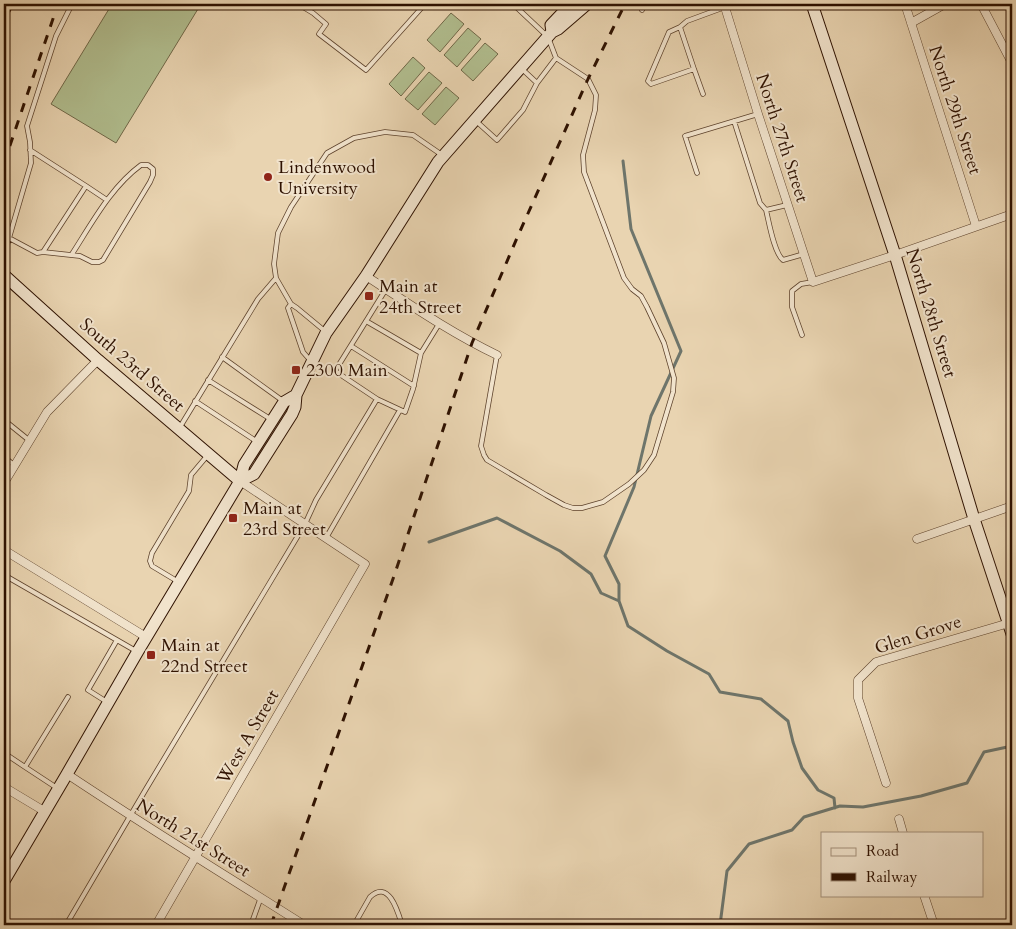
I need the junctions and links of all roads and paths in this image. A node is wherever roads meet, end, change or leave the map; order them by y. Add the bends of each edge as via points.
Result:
1 (7, 4) edge
2 (72, 4) edge
3 (298, 4) edge
4 (425, 4) edge
5 (513, 4) edge
6 (569, 4) edge
7 (587, 4) edge
8 (645, 4) edge
9 (812, 4) edge
10 (905, 4) edge
11 (945, 4) edge
12 (981, 4) edge
13 (724, 5) edge
14 (4, 10) edge
15 (642, 10) dead end
16 (911, 23) junction
17 (680, 27) junction
18 (550, 34) junction
19 (556, 58) junction
20 (1012, 63) edge
21 (521, 68) junction
22 (694, 69) junction
23 (537, 83) junction
24 (703, 94) dead end
25 (758, 114) junction
26 (475, 121) junction
27 (734, 121) junction
28 (30, 150) junction
29 (444, 156) junction
30 (697, 173) dead end
31 (86, 186) junction
32 (108, 200) junction
33 (788, 205) junction
34 (766, 210) junction
35 (1012, 214) edge
36 (976, 226) junction
37 (9, 238) junction
38 (4, 251) edge
39 (43, 252) junction
40 (72, 254) junction
41 (804, 254) junction
42 (895, 256) junction
43 (4, 275) edge
44 (366, 276) junction
45 (276, 278) junction
46 (813, 282) junction
47 (386, 289) junction
48 (291, 304) junction
49 (366, 321) junction
50 (440, 324) junction
51 (326, 333) junction
52 (802, 335) dead end
53 (351, 346) junction
54 (421, 353) junction
55 (497, 355) joint
56 (222, 357) junction
57 (98, 360) junction
58 (4, 361) edge
59 (312, 362) junction
60 (4, 370) edge
61 (208, 380) junction
62 (414, 386) junction
63 (296, 395) junction
64 (377, 399) junction
65 (195, 401) junction
66 (284, 402) junction
67 (400, 410) junction
68 (4, 420) edge
69 (272, 420) junction
70 (179, 429) junction
71 (30, 441) junction
72 (259, 443) junction
73 (208, 454) junction
74 (4, 457) edge
75 (14, 466) junction
76 (240, 481) junction
77 (4, 483) edge
78 (1012, 506) edge
79 (974, 519) junction
80 (306, 524) junction
81 (326, 538) junction
82 (918, 539) dead end
83 (4, 550) edge
84 (4, 575) edge
85 (179, 582) junction
86 (1010, 628) edge
87 (146, 637) junction
88 (117, 640) junction
89 (138, 651) junction
90 (68, 697) dead end
91 (108, 702) junction
92 (4, 753) edge
93 (25, 767) junction
94 (67, 774) junction
95 (886, 783) dead end
96 (4, 787) edge
97 (58, 789) junction
98 (44, 811) junction
99 (130, 817) junction
100 (899, 820) dead end
101 (903, 832) edge
102 (196, 856) junction
103 (4, 881) edge
104 (924, 896) edge
105 (261, 897) junction
106 (66, 925) edge
107 (156, 925) edge
108 (251, 925) edge
109 (304, 925) edge
110 (354, 925) edge
111 (402, 925) edge
112 (934, 925) edge

1 - 14 main road
2 - 28 lane via 56,36 27,126
3 - 4 lane via 326,24 319,34 366,70
5 - 18 lane
6 - 18 main road via 551,25
7 - 18 main road
8 - 15 lane
9 - 42 main road, North 28th Street
10 - 16 street, North 29th Street
11 - 16 street
12 - 20 street
13 - 17 lane
13 - 25 street, North 27th Street
16 - 36 street, North 29th Street
17 - 22 lane
17 - 22 lane via 670,32 648,81 651,84
18 - 19 lane
18 - 21 main road
19 - 23 lane
19 - 55 lane via 588,79 596,94 583,155 584,172 624,278 647,307 664,343 674,378 673,392 654,455 644,470 603,502 573,508 487,460 481,446
21 - 23 lane
21 - 26 main road
22 - 24 lane
23 - 26 lane via 524,110 497,140
25 - 27 lane
25 - 33 street, North 27th Street
26 - 29 main road
27 - 30 lane via 685,136
27 - 34 lane via 760,203
28 - 31 lane
28 - 37 lane via 31,163
29 - 44 main road
29 - 45 lane via 413,135 385,132 354,138 327,153 278,233 274,264
31 - 32 lane
31 - 39 lane
32 - 40 lane
32 - 40 lane via 141,165 153,169 150,182 103,260 92,262
33 - 34 lane
33 - 41 street, North 27th Street
34 - 41 lane via 779,257 783,260
35 - 36 street
36 - 42 street
37 - 38 lane
37 - 39 lane via 37,253
39 - 40 lane
41 - 46 street, North 27th Street
42 - 46 street
42 - 79 main road, North 28th Street
43 - 57 main road, South 23rd Street
44 - 47 street
44 - 51 main road
45 - 48 lane
45 - 56 lane via 258,299
46 - 52 lane via 801,284 792,291 792,307
47 - 49 lane
47 - 50 street
48 - 51 lane
48 - 59 lane via 288,308 302,352
49 - 53 lane
49 - 54 lane
50 - 54 lane
50 - 55 street
51 - 59 main road
53 - 62 lane
53 - 64 lane via 335,371
54 - 62 lane
56 - 61 lane
56 - 66 lane
57 - 70 main road, South 23rd Street
57 - 71 street via 48,412
58 - 60 lane
59 - 63 main road
61 - 65 lane
61 - 69 lane
62 - 67 lane via 405,412
63 - 66 main road
63 - 76 main road via 292,414 254,474
64 - 67 lane
64 - 80 lane via 316,500
65 - 70 lane
65 - 72 lane
66 - 69 main road
67 - 81 lane
68 - 71 lane
69 - 72 main road
70 - 73 main road, South 23rd Street
71 - 75 street
72 - 76 main road via 244,465
73 - 76 main road, South 23rd Street
73 - 85 lane via 191,476 189,491 150,561 152,566
74 - 75 lane
75 - 77 street
76 - 80 street
76 - 85 main road
78 - 79 street
79 - 82 street
79 - 86 main road, North 28th Street
80 - 81 street
80 - 99 lane
81 - 102 street, West A Street via 365,564
83 - 87 street
84 - 88 lane
85 - 87 main road
86 - 95 street, Glen Grove via 876,662 858,680 858,698
87 - 89 main road
88 - 89 lane
88 - 91 lane via 88,690
89 - 91 main road
90 - 93 lane
91 - 94 main road
92 - 93 lane
93 - 97 lane
94 - 97 main road
94 - 99 street, North 21st Street
96 - 98 street
97 - 98 main road
98 - 103 main road
99 - 102 street, North 21st Street
99 - 106 lane
100 - 101 street
102 - 105 street, North 21st Street
102 - 107 street, West A Street
104 - 112 street
105 - 108 lane
105 - 109 street, North 21st Street
110 - 111 lane via 370,897 383,892 392,898

